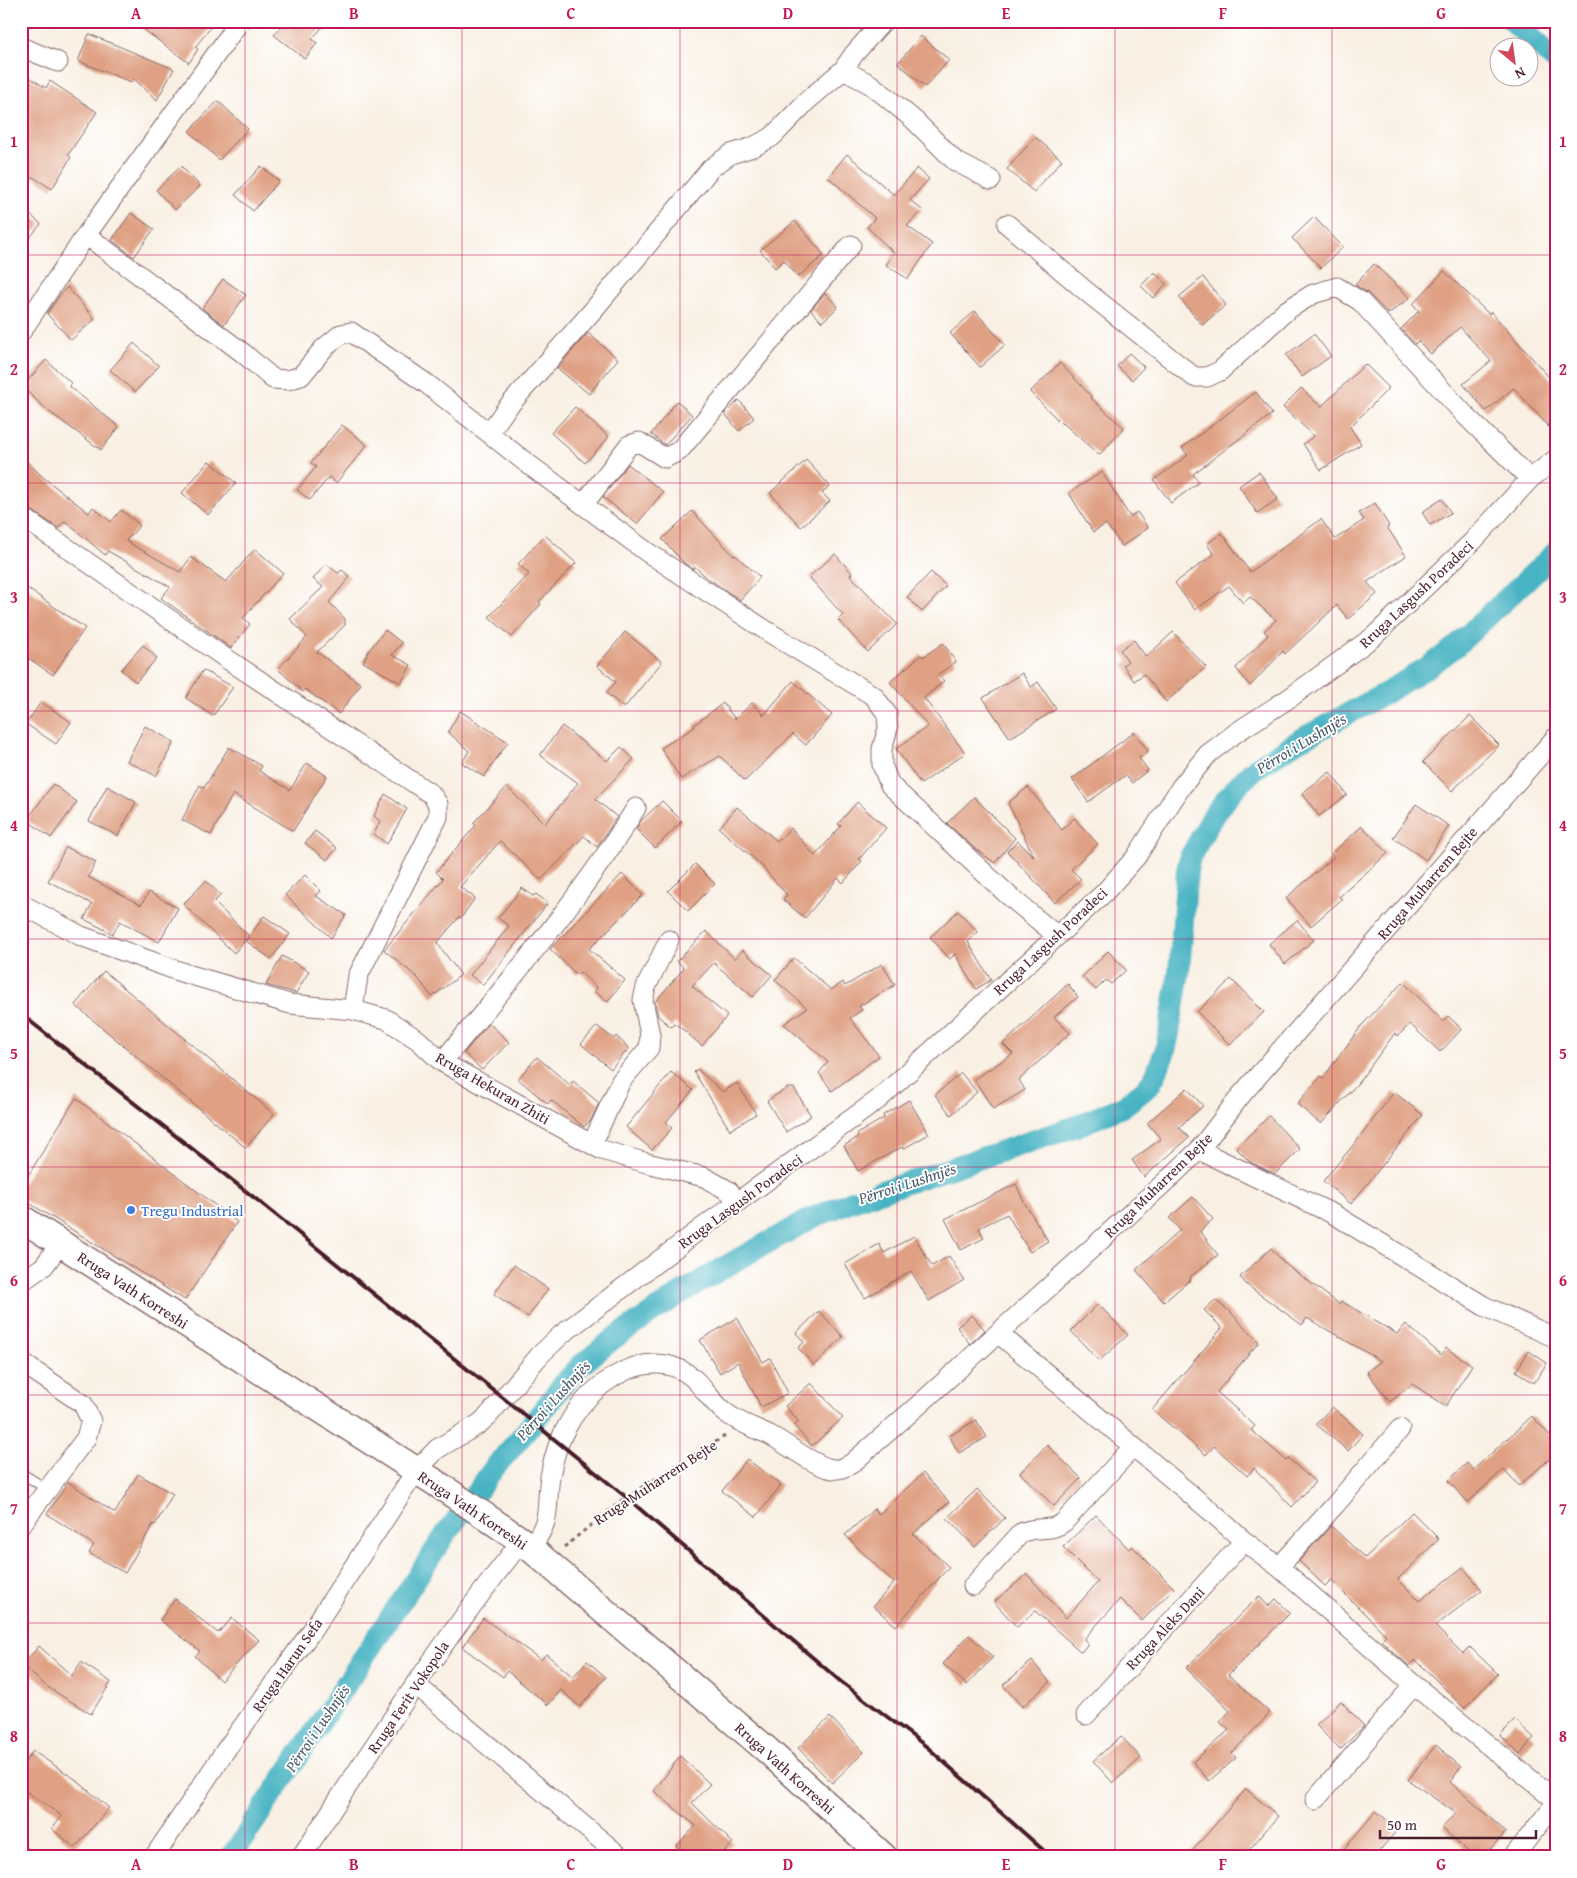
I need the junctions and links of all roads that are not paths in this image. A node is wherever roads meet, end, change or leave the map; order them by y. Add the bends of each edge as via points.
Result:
1 (240, 21) edge
2 (883, 21) edge
3 (21, 47) edge
4 (58, 62) dead end
5 (843, 70) junction
6 (991, 180) dead end
7 (1007, 224) dead end
8 (86, 235) junction
9 (851, 245) dead end
10 (21, 332) edge
11 (489, 433) junction
12 (1556, 459) edge
13 (1530, 479) junction
14 (584, 505) junction
15 (21, 516) edge
16 (1556, 737) edge
17 (636, 808) dead end
18 (21, 904) edge
19 (1056, 935) junction
20 (669, 940) dead end
21 (354, 1010) junction
22 (442, 1062) junction
23 (592, 1144) junction
24 (1199, 1150) junction
25 (737, 1203) junction
26 (21, 1218) edge
27 (60, 1244) junction
28 (21, 1282) edge
29 (998, 1333) junction
30 (1556, 1338) edge
31 (21, 1362) edge
32 (1400, 1429) dead end
33 (1133, 1447) junction
34 (21, 1473) edge
35 (424, 1476) junction
36 (47, 1489) junction
37 (21, 1525) edge
38 (1244, 1541) junction
39 (527, 1546) junction
40 (1278, 1568) junction
41 (973, 1586) dead end
42 (415, 1684) junction
43 (1414, 1685) junction
44 (1086, 1715) dead end
45 (1314, 1800) dead end
46 (1556, 1802) edge
47 (154, 1857) edge
48 (301, 1857) edge
49 (621, 1857) edge
50 (884, 1857) edge
51 (1513, 1857) edge

1 - 8 street
2 - 5 street
3 - 4 street
5 - 6 street via 884,95 955,161
5 - 11 street via 808,100 772,138 731,154 711,168
7 - 13 street via 1194,377 1207,378 1220,371 1287,310 1313,294 1337,287 1360,301 1466,416
8 - 10 street
8 - 11 street via 273,379 288,380 301,376 324,348 341,334 351,332 427,384
9 - 14 street via 679,451 665,458 639,442 629,444
11 - 14 street
12 - 13 street, Rruga Lasgush Poradeci
13 - 19 street, Rruga Lasgush Poradeci via 1473,542 1373,638 1208,754 1181,787 1136,857 1104,893
14 - 19 street via 646,552 874,696 886,714 888,728 882,749 882,765 890,785 1008,895
15 - 21 street via 224,657 431,794 438,804 438,817 358,976
16 - 24 street, Rruga Muharrem Bejte via 1242,1094
17 - 22 street via 601,862 494,1001
18 - 21 street, Rruga Hekuran Zhiti via 81,936 184,973 290,1004
19 - 25 street, Rruga Lasgush Poradeci via 879,1098
20 - 23 street via 643,1000 650,1035 649,1048 621,1081
21 - 22 street, Rruga Hekuran Zhiti via 386,1019 418,1040
22 - 23 street, Rruga Hekuran Zhiti
23 - 25 street, Rruga Hekuran Zhiti via 647,1164 704,1177 729,1191
24 - 29 street, Rruga Muharrem Bejte
24 - 30 street via 1335,1214 1484,1306
25 - 35 street, Rruga Lasgush Poradeci via 561,1335 480,1424 437,1449
26 - 27 main road, Rruga Vath Korreshi
27 - 28 street via 44,1266
27 - 35 main road, Rruga Vath Korreshi
29 - 33 street
29 - 39 street, Rruga Muharrem Bejte via 915,1408 845,1467 838,1469 827,1468 739,1421 721,1409 690,1376 675,1367 659,1363 637,1366 615,1376 584,1400 574,1414 563,1434 550,1473 546,1523 540,1536
31 - 36 street via 83,1404 91,1421 86,1438
32 - 40 street
33 - 38 street
33 - 41 street via 1064,1522 1054,1528 1021,1533
34 - 36 lane
35 - 39 main road, Rruga Vath Korreshi
35 - 47 street, Rruga Harun Sefa via 215,1766
36 - 37 street
38 - 40 street
38 - 44 street, Rruga Aleks Dani
39 - 42 street, Rruga Ferit Vokopola via 479,1595
39 - 50 main road, Rruga Vath Korreshi via 767,1750
40 - 43 street
42 - 48 street, Rruga Ferit Vokopola
42 - 49 street
43 - 45 street
43 - 46 street
46 - 51 street

